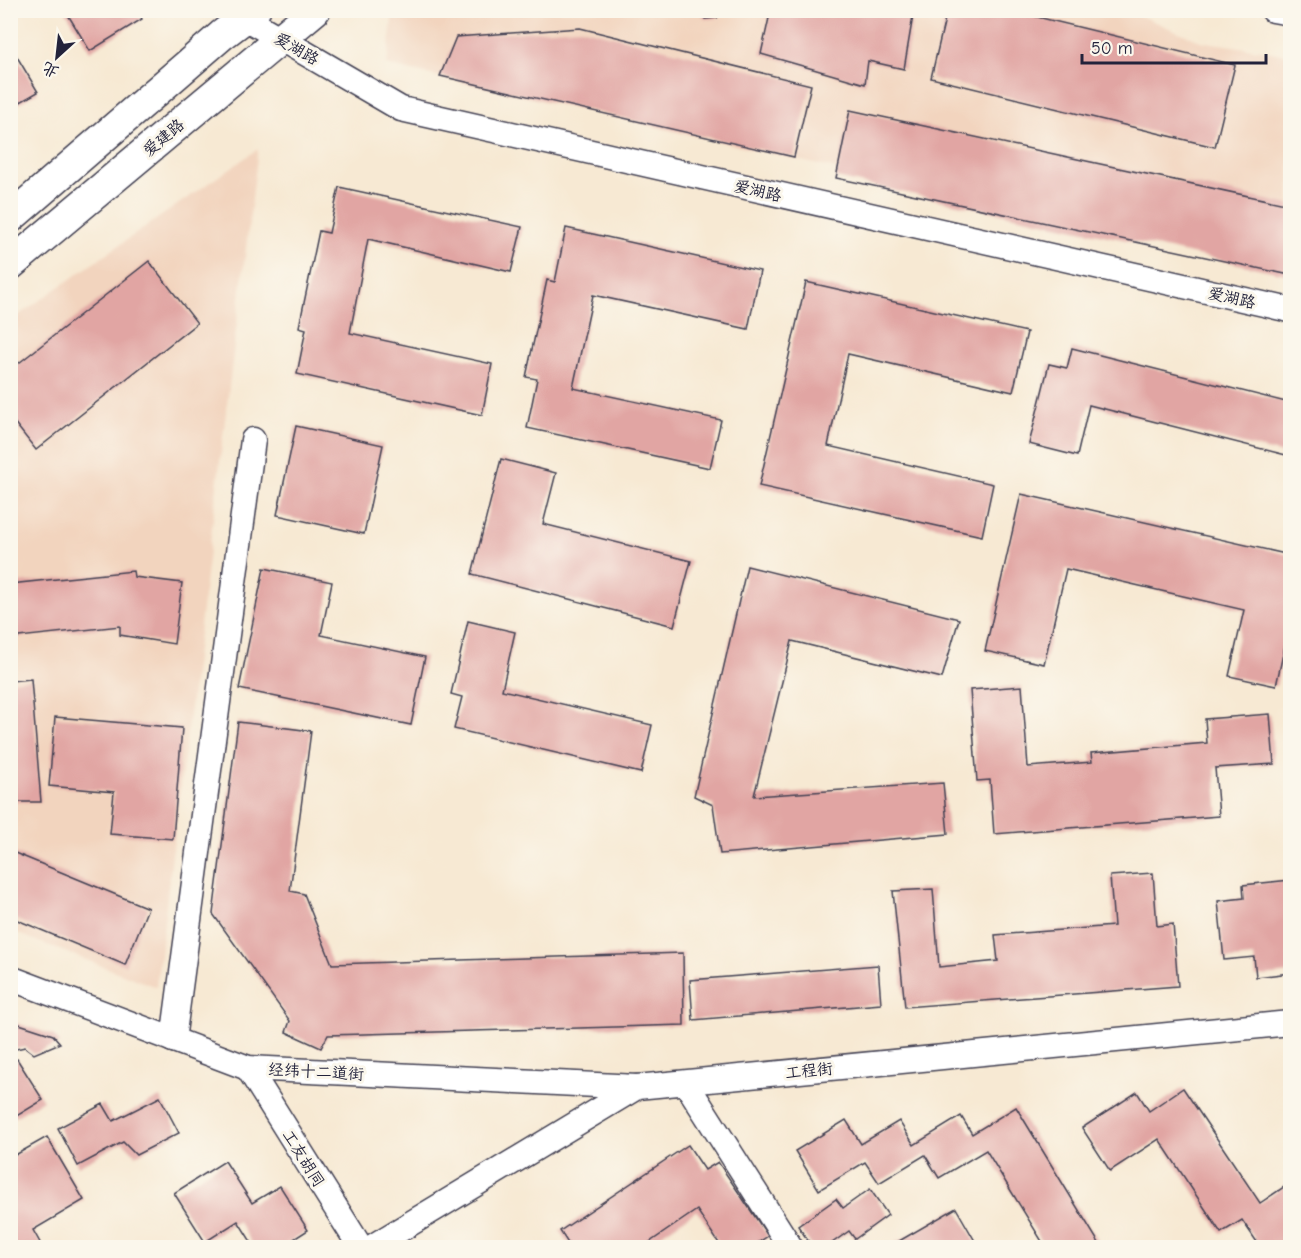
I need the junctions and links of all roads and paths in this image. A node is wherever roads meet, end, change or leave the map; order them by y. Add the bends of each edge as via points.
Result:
1 (315, 10) edge
2 (1273, 10) edge
3 (1290, 13) edge
4 (233, 18) edge
5 (281, 38) junction
6 (10, 218) edge
7 (10, 265) edge
8 (1290, 310) edge
9 (253, 440) dead end
10 (10, 978) edge
11 (1290, 1023) edge
12 (173, 1040) junction
13 (248, 1068) junction
14 (686, 1083) junction
15 (638, 1087) junction
16 (361, 1248) edge
17 (370, 1248) edge
18 (790, 1248) edge

1 - 5 main road, 爱建路
2 - 3 street
4 - 5 street, 爱湖路
4 - 6 main road
5 - 7 main road, 爱建路
5 - 8 street, 爱湖路 via 401,109
9 - 12 street
10 - 12 street, 经纬十二道街
11 - 14 street, 工程街
12 - 13 street, 经纬十二道街
13 - 15 street, 经纬十二道街
13 - 16 street, 工友胡同
14 - 15 street, 工程街
14 - 18 street
15 - 17 street, 工程街

